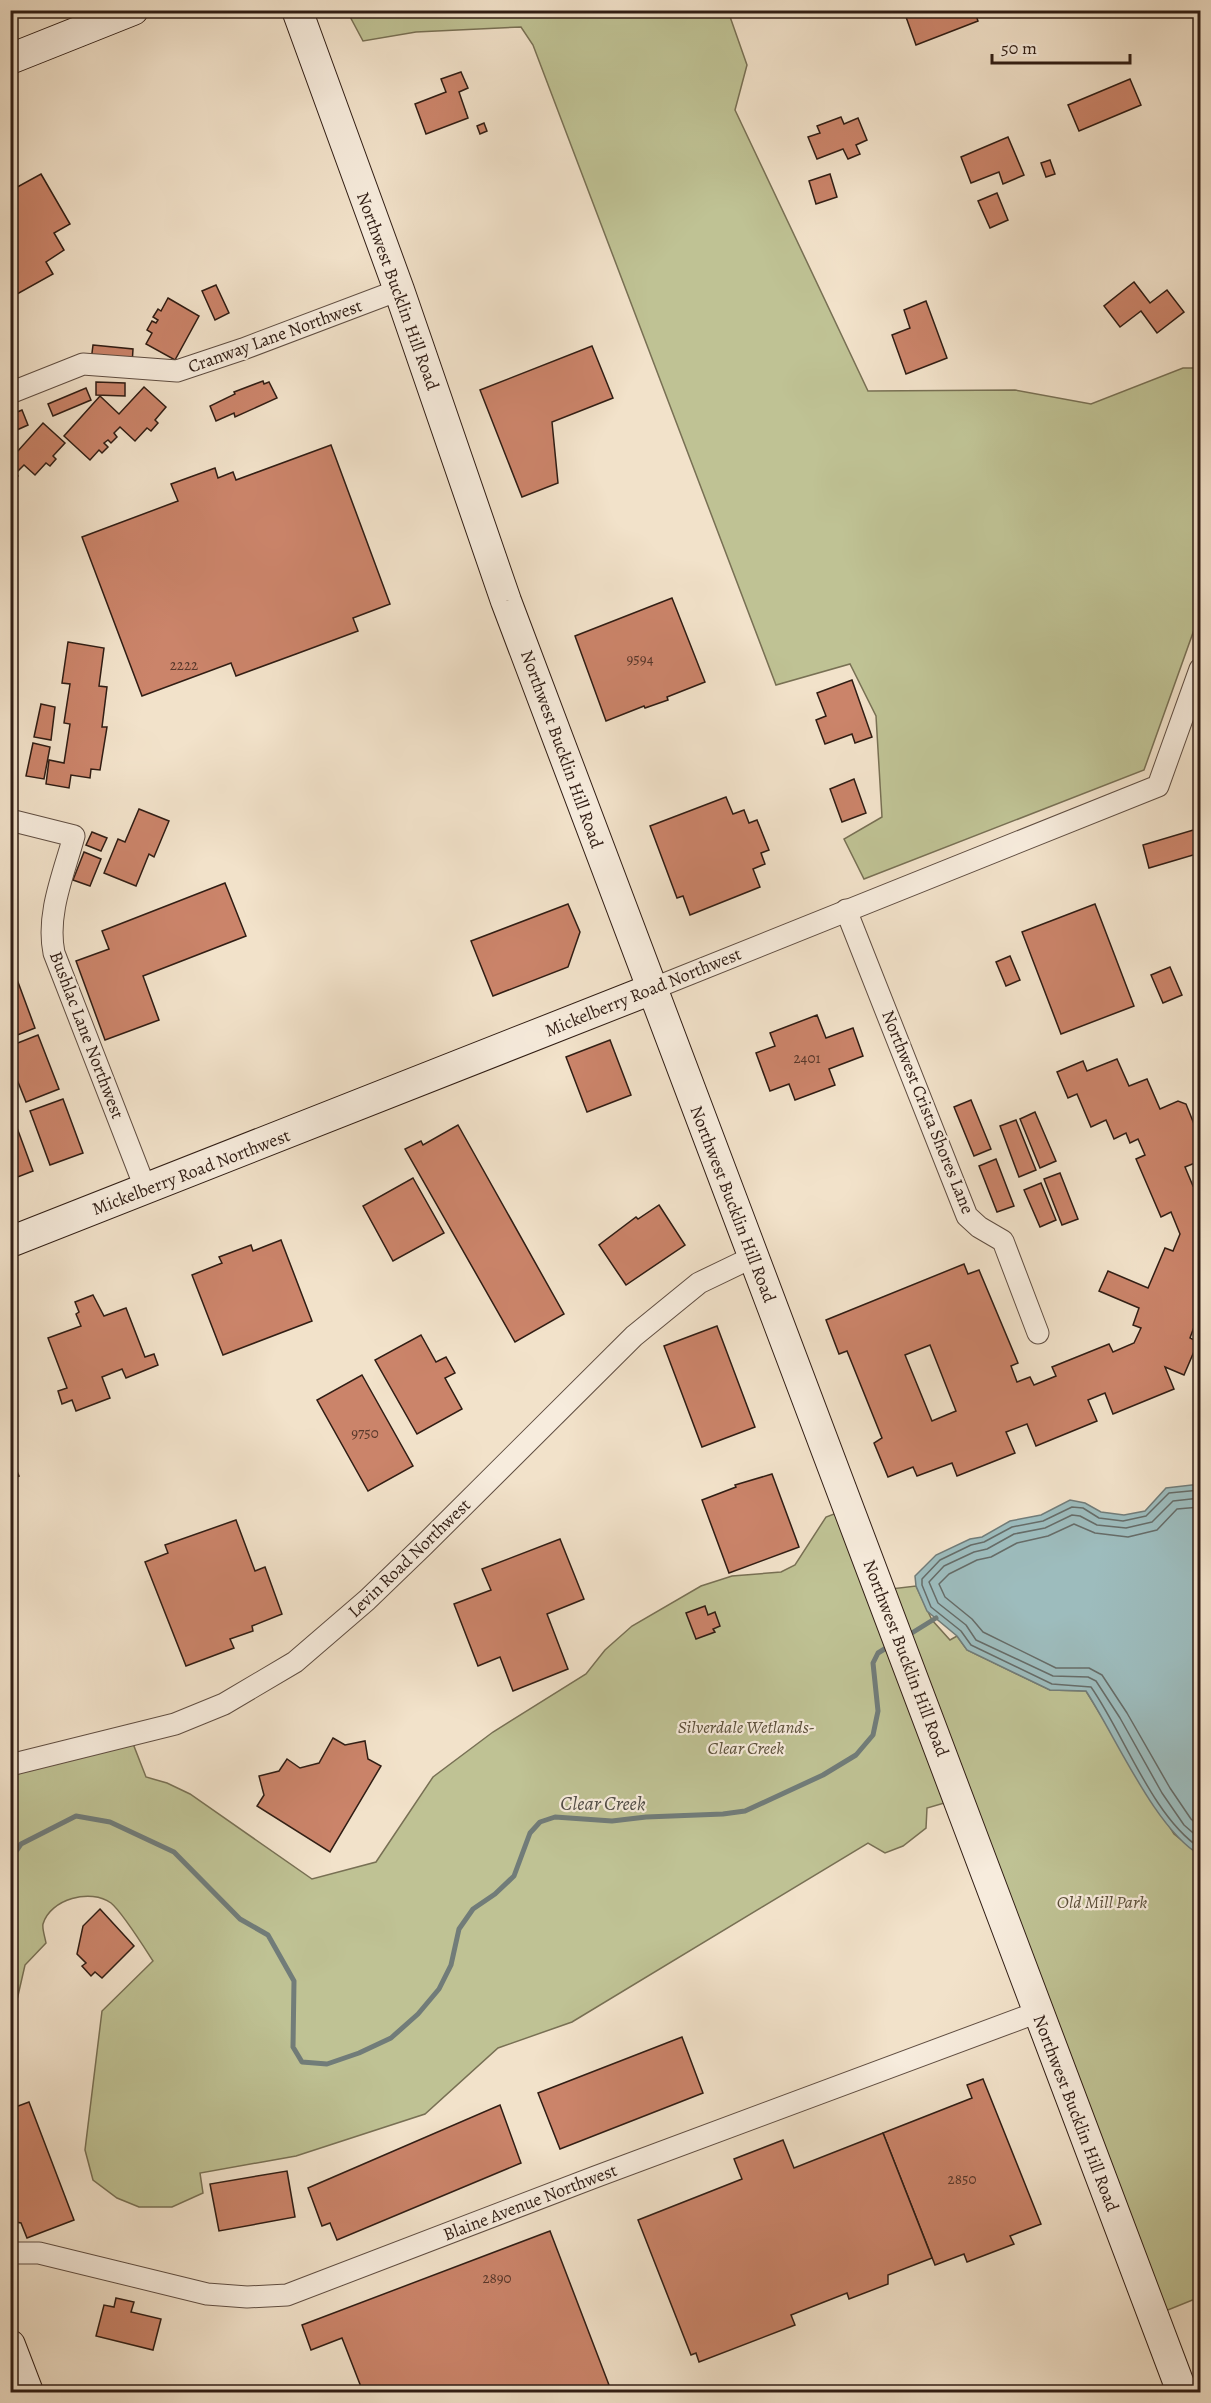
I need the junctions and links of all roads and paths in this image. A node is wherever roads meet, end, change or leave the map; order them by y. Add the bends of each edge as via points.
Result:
1 (133, 10) edge
2 (297, 10) edge
3 (10, 59) edge
4 (399, 290) junction
5 (10, 393) edge
6 (1200, 669) edge
7 (10, 820) edge
8 (846, 910) junction
9 (652, 989) junction
10 (146, 1190) junction
11 (10, 1242) edge
12 (753, 1257) junction
13 (1038, 1334) dead end
14 (10, 1765) edge
15 (1038, 2012) junction
16 (10, 2253) edge
17 (10, 2345) edge
18 (28, 2392) edge
19 (1182, 2392) edge

1 - 3 main road
2 - 4 main road, Northwest Bucklin Hill Road
4 - 5 street, Cranway Lane Northwest via 177,371 83,364
4 - 9 main road, Northwest Bucklin Hill Road via 499,580
6 - 8 street, Mickelberry Road Northwest via 1158,786
7 - 10 street, Bushlac Lane Northwest via 74,836 51,920 54,953
8 - 9 street, Mickelberry Road Northwest
8 - 13 street, Northwest Crista Shores Lane via 967,1215 1003,1241
9 - 10 main road, Mickelberry Road Northwest
9 - 12 main road, Northwest Bucklin Hill Road
10 - 11 main road, Mickelberry Road Northwest
12 - 14 street, Levin Road Northwest via 699,1283 634,1336 367,1600 295,1662 232,1700 176,1724
12 - 15 main road, Northwest Bucklin Hill Road
15 - 16 street, Blaine Avenue Northwest via 287,2295 207,2294 39,2253
15 - 19 main road, Northwest Bucklin Hill Road
17 - 18 main road

